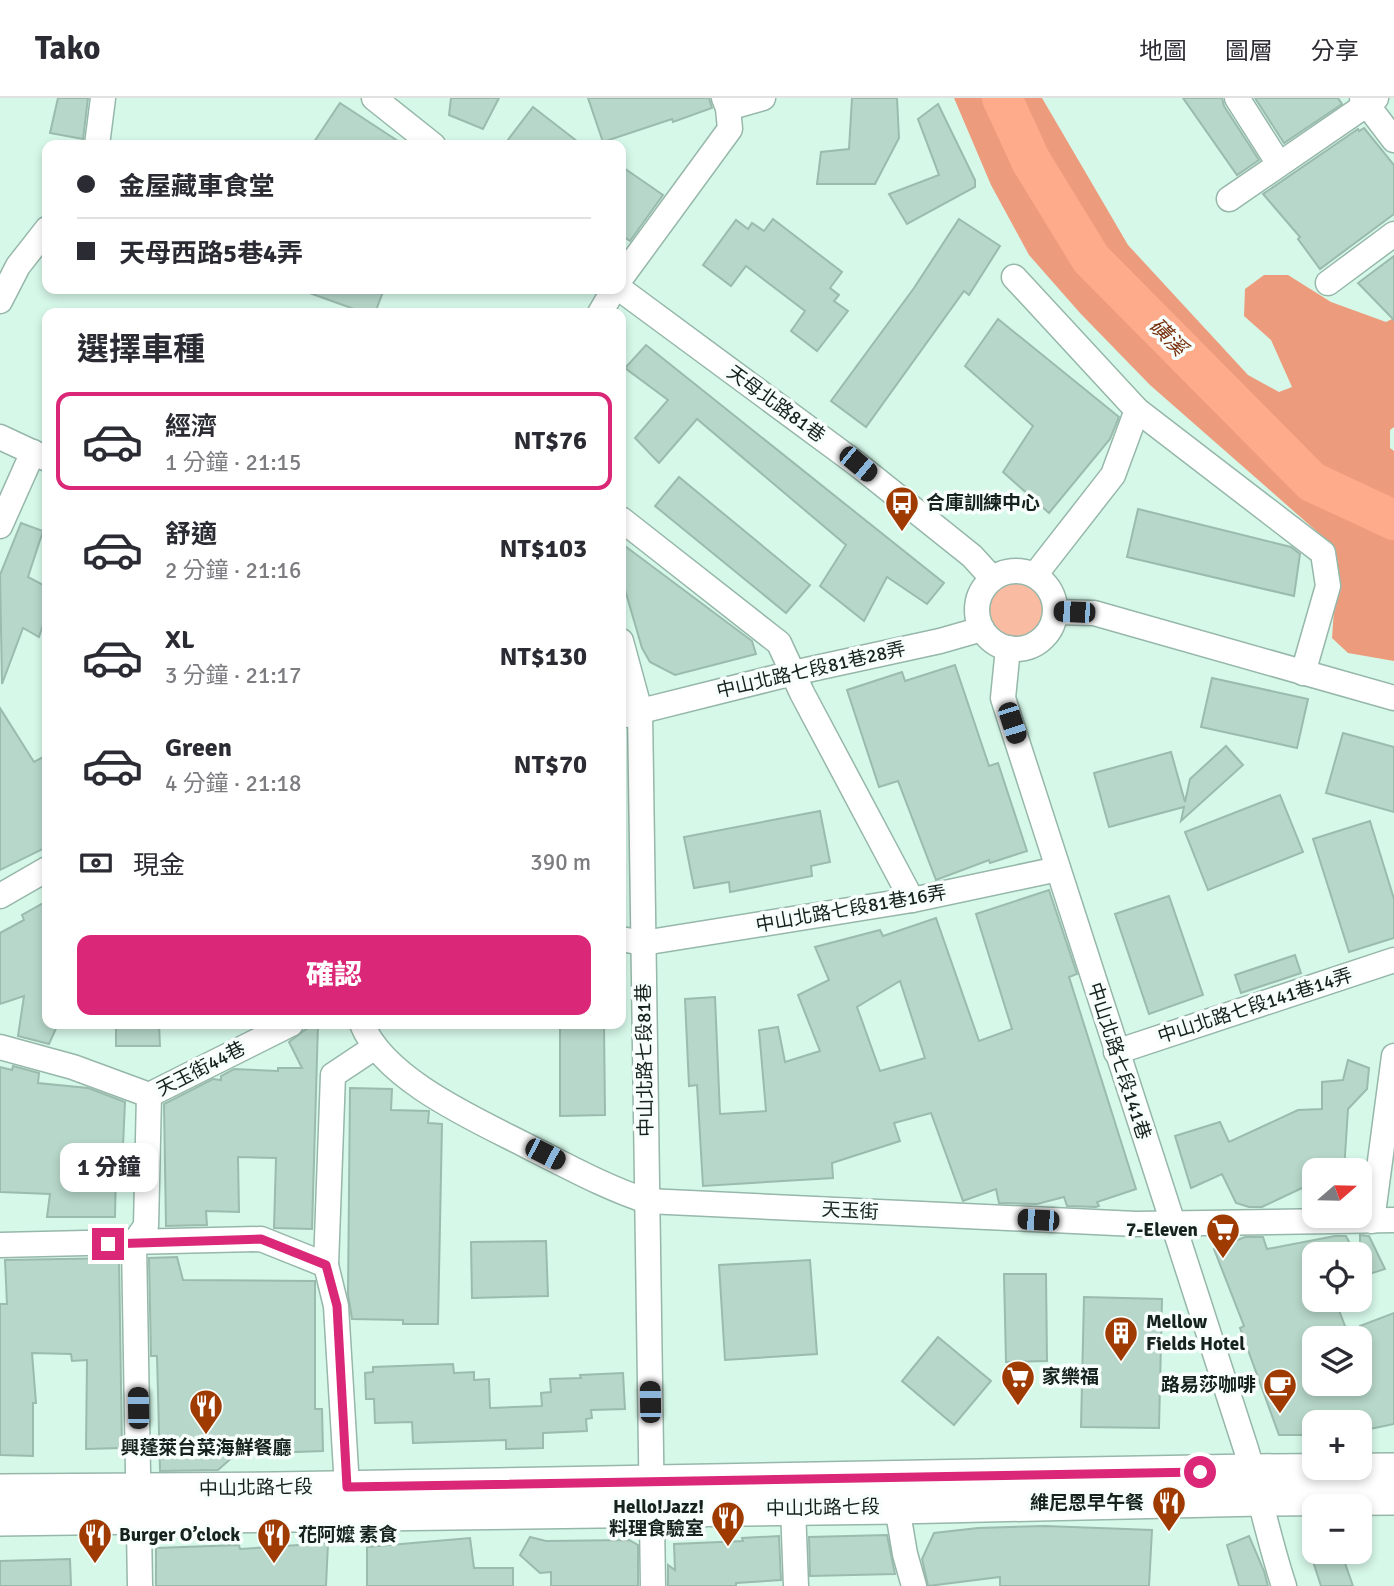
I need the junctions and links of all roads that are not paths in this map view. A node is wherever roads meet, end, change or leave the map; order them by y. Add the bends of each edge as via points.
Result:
1 (103, 98) edge
2 (374, 98) edge
3 (763, 98) edge
4 (1237, 98) edge
5 (1368, 100) edge
6 (726, 103) edge
7 (98, 140) edge
8 (427, 140) edge
9 (1394, 140) edge
10 (1279, 164) junction
11 (1229, 200) dead end
12 (1394, 234) edge
13 (42, 235) edge
14 (626, 271) edge
15 (1014, 277) dead end
16 (1328, 282) dead end
17 (626, 293) edge
18 (0, 300) edge
19 (1137, 410) junction
20 (0, 437) edge
21 (40, 456) edge
22 (626, 523) edge
23 (0, 526) edge
24 (1035, 575) junction
25 (992, 578) junction
26 (1056, 612) junction
27 (982, 629) junction
28 (1008, 648) junction
29 (793, 673) junction
30 (1303, 673) junction
31 (626, 678) edge
32 (1394, 698) edge
33 (631, 714) edge
34 (1058, 869) junction
35 (42, 872) edge
36 (0, 896) edge
37 (912, 901) junction
38 (632, 941) edge
39 (1394, 960) edge
40 (281, 1029) edge
41 (365, 1029) edge
42 (0, 1047) edge
43 (375, 1047) junction
44 (1116, 1052) junction
45 (1394, 1056) edge
46 (149, 1095) junction
47 (648, 1202) junction
48 (1383, 1220) edge
49 (1172, 1225) junction
50 (134, 1244) junction
51 (0, 1245) edge
52 (326, 1265) junction
53 (1394, 1470) edge
54 (1257, 1485) junction
55 (347, 1487) junction
56 (0, 1491) edge
57 (651, 1497) junction
58 (1394, 1498) edge
59 (139, 1503) junction
60 (897, 1507) junction
61 (793, 1508) junction
62 (0, 1519) edge
63 (140, 1586) edge
64 (653, 1586) edge
65 (796, 1586) edge
66 (914, 1586) edge
67 (1284, 1586) edge
68 (1299, 1586) edge

1 - 7 street
2 - 8 street
3 - 6 street
4 - 10 street
5 - 9 street
5 - 10 street
6 - 14 street via 730,129
10 - 11 street
12 - 16 street
13 - 18 street via 18,265
15 - 19 street
17 - 25 street, 天母北路81巷 via 858,464 972,556
19 - 24 street via 1113,475
19 - 30 street via 1323,553 1328,586
20 - 21 street
21 - 23 street
22 - 29 street via 779,643
24 - 25 street via 1013,570
24 - 26 street via 1051,590
25 - 27 street via 979,596
26 - 28 street via 1040,641 1020,649
26 - 30 street via 1094,613
27 - 28 street
27 - 29 street, 中山北路七段81巷28弄
28 - 34 street, 中山北路七段141巷 via 1003,698
29 - 33 street, 中山北路七段81巷28弄
29 - 37 street
30 - 32 street
31 - 33 street, 中山北路七段81巷
33 - 38 street, 中山北路七段81巷
34 - 37 street, 中山北路七段81巷16弄
34 - 44 street, 中山北路七段141巷
35 - 36 street
37 - 38 street, 中山北路七段81巷16弄
38 - 47 street, 中山北路七段81巷
39 - 44 street, 中山北路七段141巷14弄
40 - 46 street, 天玉街44巷
41 - 43 street, 天玉街
42 - 46 street
43 - 47 street, 天玉街 via 404,1076 451,1107 615,1190
43 - 52 street via 333,1075
44 - 49 street, 中山北路七段141巷
45 - 48 street
46 - 50 street via 146,1226
47 - 49 street, 天玉街
47 - 57 street, 中山北路七段81巷
48 - 49 street, 天玉街
49 - 54 street, 中山北路七段141巷
50 - 51 street
50 - 52 street via 261,1239
50 - 59 street
52 - 55 street via 337,1306
53 - 54 main road, 中山北路七段
54 - 57 main road, 中山北路七段
54 - 58 main road, 中山北路七段
54 - 60 main road, 中山北路七段
54 - 67 street
54 - 68 street
55 - 57 main road, 中山北路七段
55 - 59 main road, 中山北路七段
56 - 59 main road, 中山北路七段
57 - 59 main road, 中山北路七段
57 - 61 main road, 中山北路七段
57 - 64 street, 中山北路七段81巷
59 - 62 main road, 中山北路七段
59 - 63 street
60 - 61 main road, 中山北路七段
60 - 66 street
61 - 65 street

